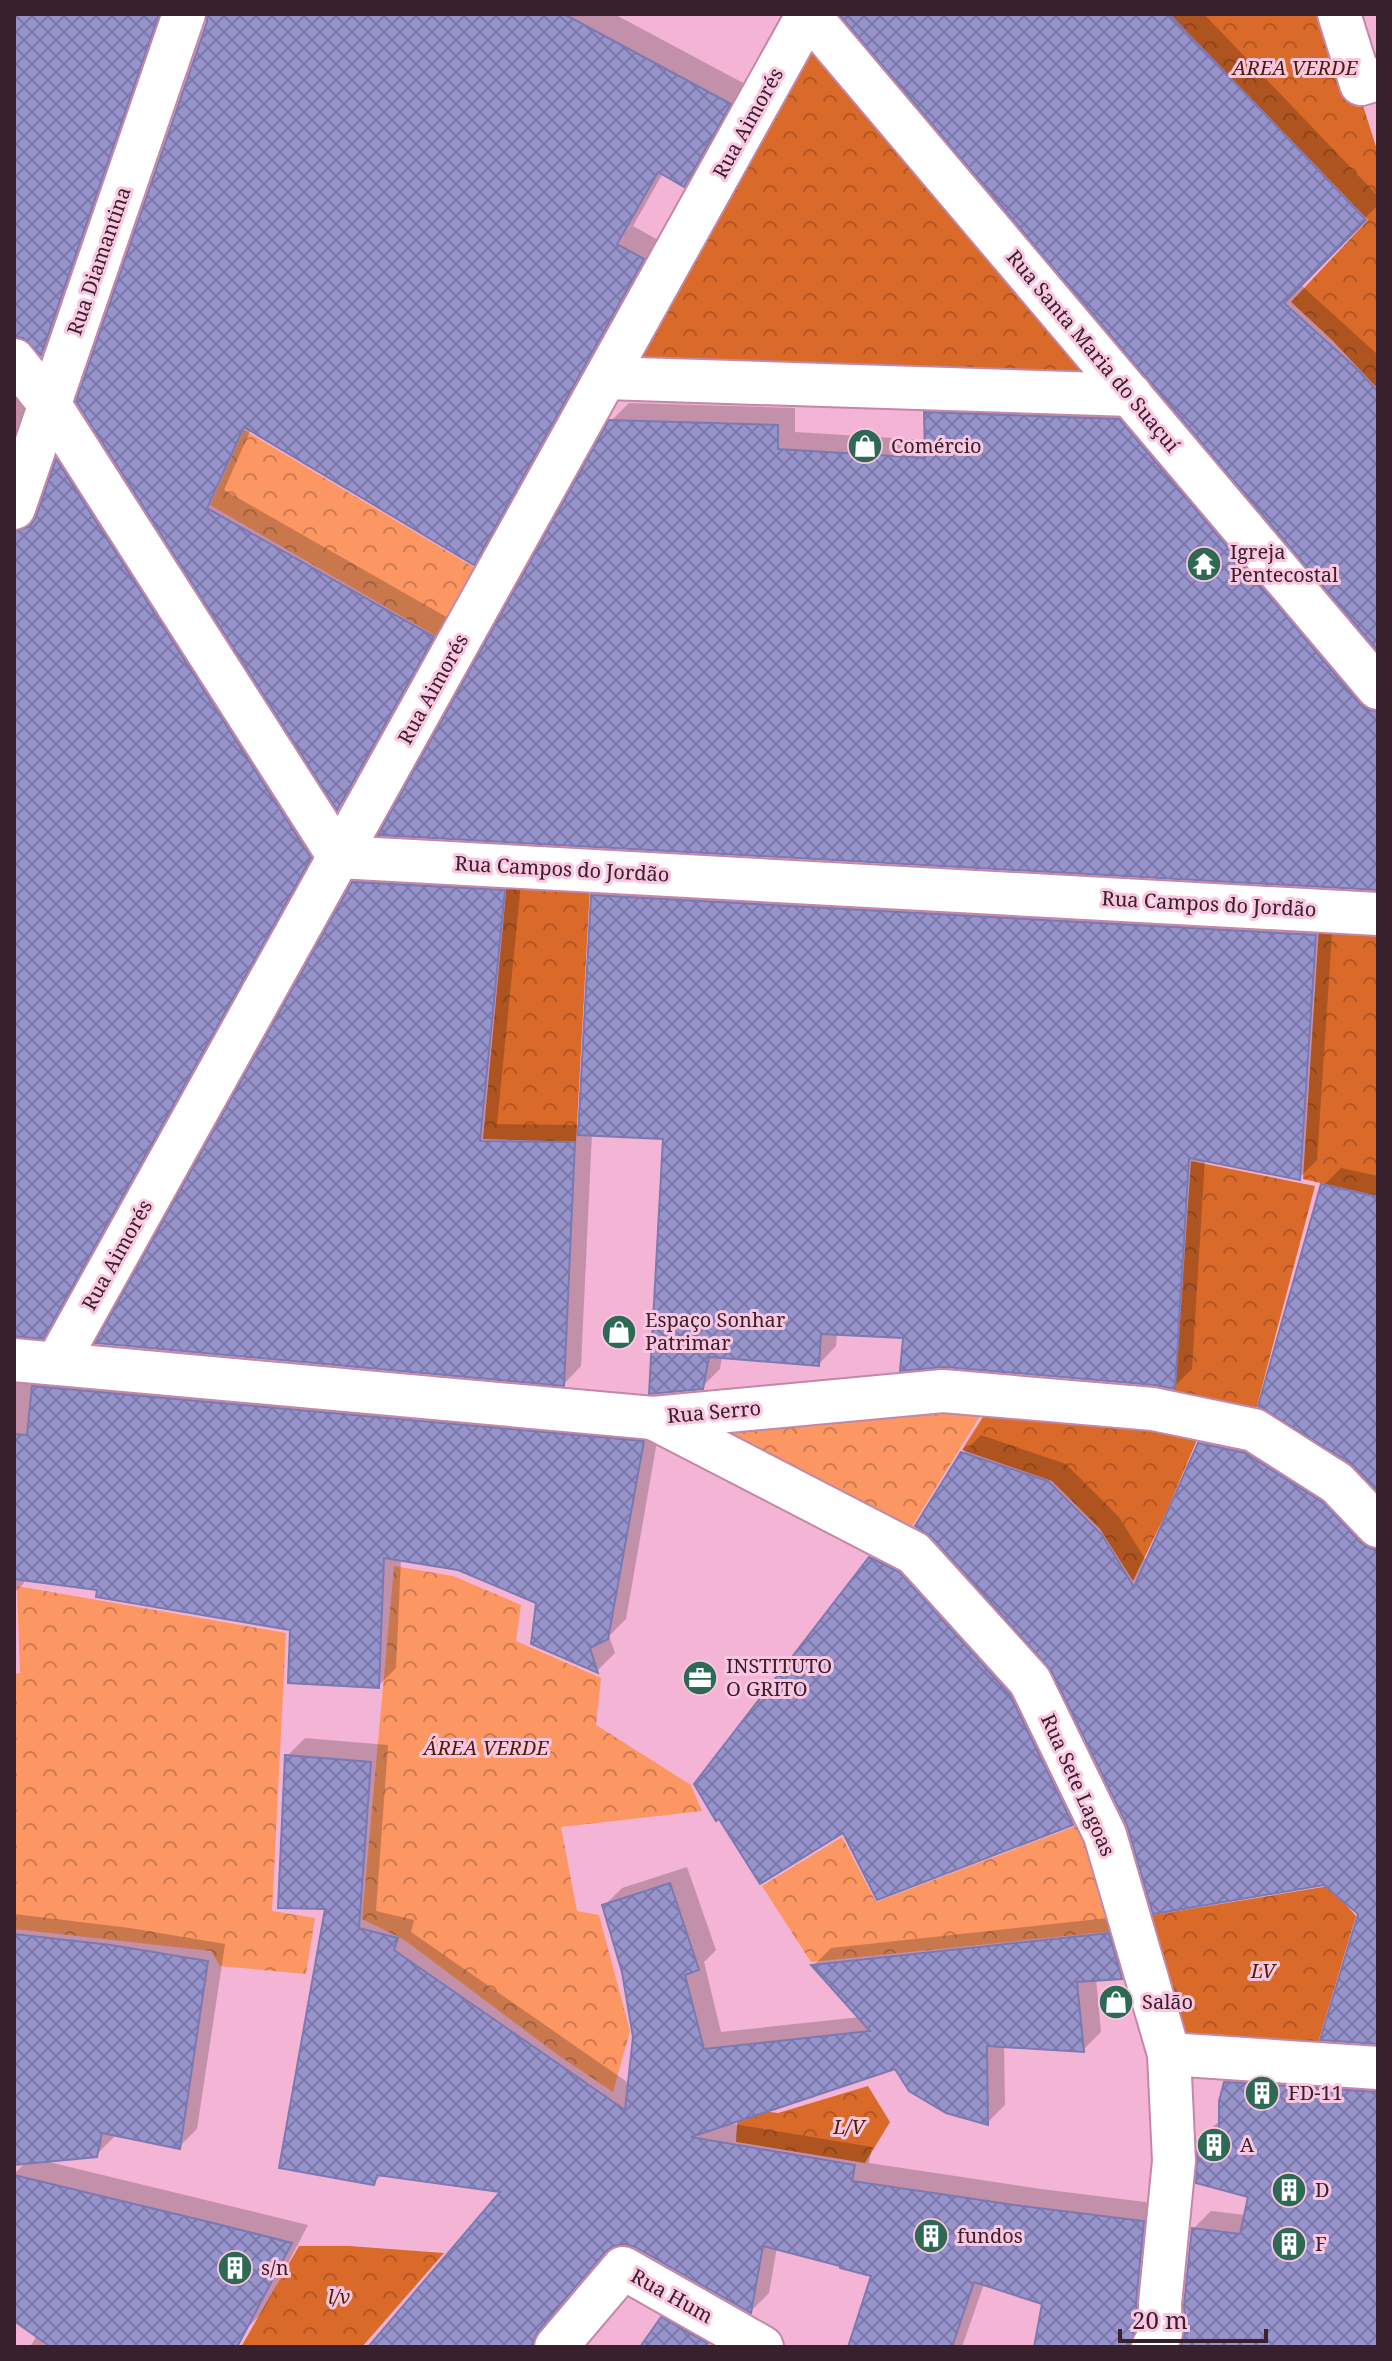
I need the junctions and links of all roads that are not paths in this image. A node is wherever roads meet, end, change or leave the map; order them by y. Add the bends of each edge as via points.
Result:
1 (184, 14) edge
2 (808, 14) edge
3 (1339, 14) edge
4 (1370, 81) edge
5 (14, 360) edge
6 (606, 378) junction
7 (1131, 395) junction
8 (50, 405) junction
9 (14, 508) edge
10 (1378, 688) edge
11 (339, 857) junction
12 (1378, 914) edge
13 (14, 1360) edge
14 (57, 1363) junction
15 (653, 1418) junction
16 (1378, 1526) edge
17 (1169, 2054) junction
18 (1378, 2068) edge
19 (556, 2347) edge
20 (762, 2347) edge
21 (1153, 2347) edge

1 - 8 street, Rua Diamantina
2 - 6 street, Rua Aimorés
2 - 7 street, Rua Santa Maria do Suaçuí
3 - 4 street
5 - 8 street
6 - 7 street
6 - 11 street, Rua Aimorés
7 - 10 street, Rua Santa Maria do Suaçuí
8 - 9 street, Rua Diamantina
8 - 11 street
11 - 12 street, Rua Campos do Jordão
11 - 14 street, Rua Aimorés
13 - 14 street, Rua Serro
14 - 15 street, Rua Serro
15 - 16 street, Rua Serro via 943,1391 1153,1409 1254,1430 1337,1483
15 - 17 street, Rua Sete Lagoas via 914,1553 1030,1681 1105,1835
17 - 18 street
17 - 21 street, Rua Sete Lagoas via 1174,2161 1161,2333
19 - 20 street, Rua Hum via 623,2268

